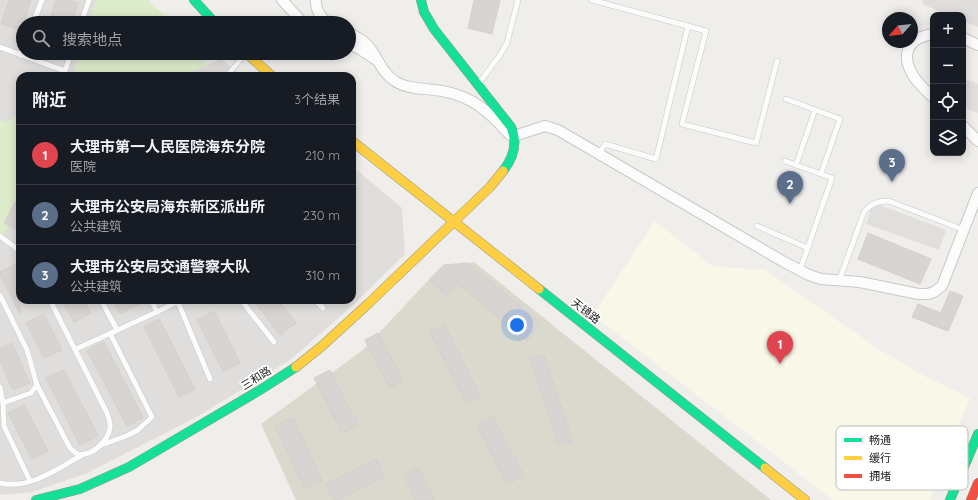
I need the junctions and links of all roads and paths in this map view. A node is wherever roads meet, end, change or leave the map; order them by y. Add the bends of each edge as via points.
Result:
1 (42, 0) edge
2 (89, 0) edge
3 (194, 0) edge
4 (282, 0) edge
5 (316, 0) edge
6 (421, 0) edge
7 (518, 0) edge
8 (592, 0) edge
9 (36, 16) edge
10 (83, 16) edge
11 (209, 16) edge
12 (297, 16) edge
13 (322, 16) edge
14 (688, 26) junction
15 (930, 34) edge
16 (356, 37) edge
17 (966, 39) edge
18 (978, 45) edge
19 (0, 47) edge
20 (356, 47) edge
21 (16, 53) edge
22 (34, 60) edge
23 (69, 60) edge
24 (240, 60) edge
25 (254, 60) edge
26 (379, 62) junction
27 (777, 62) dead end
28 (230, 72) edge
29 (267, 72) edge
30 (478, 84) junction
31 (930, 94) edge
32 (786, 99) dead end
33 (815, 110) junction
34 (966, 129) edge
35 (514, 136) junction
36 (978, 141) edge
37 (356, 144) edge
38 (600, 154) junction
39 (785, 161) dead end
40 (796, 165) junction
41 (820, 174) junction
42 (978, 193) edge
43 (453, 222) junction
44 (758, 226) dead end
45 (964, 230) junction
46 (0, 236) edge
47 (16, 248) edge
48 (808, 248) junction
49 (800, 270) junction
50 (839, 281) junction
51 (0, 295) edge
52 (52, 304) edge
53 (102, 304) edge
54 (153, 304) edge
55 (173, 304) edge
56 (180, 304) edge
57 (244, 304) edge
58 (319, 304) edge
59 (323, 308) dead end
60 (157, 312) junction
61 (117, 330) junction
62 (110, 333) junction
63 (274, 342) dead end
64 (76, 349) junction
65 (210, 379) dead end
66 (37, 385) junction
67 (0, 387) edge
68 (3, 403) junction
69 (978, 434) edge
70 (98, 447) junction
71 (83, 454) junction
72 (968, 458) edge
73 (30, 481) junction
74 (0, 483) edge
75 (978, 483) edge
76 (954, 490) edge
77 (36, 500) edge
78 (805, 500) edge
79 (950, 500) edge
80 (971, 500) edge

1 - 9 lane
2 - 10 lane
3 - 11 street
4 - 12 street
5 - 13 street
6 - 30 street via 430,23
7 - 30 lane via 507,43
8 - 14 lane
14 - 27 lane via 706,31 682,124 756,143
14 - 38 lane via 656,159 605,144
15 - 31 street via 914,40 907,53 908,64 914,78
16 - 26 street via 368,45
17 - 18 street
19 - 21 lane
20 - 26 street
22 - 23 lane via 65,71
24 - 28 lane
25 - 29 street
26 - 35 street via 390,77 401,84 443,91 474,101
30 - 35 street via 504,116
32 - 33 lane
33 - 40 lane
33 - 41 lane via 840,119
34 - 36 street
35 - 38 street via 551,126
35 - 43 street, 三和路 via 514,154 504,172
37 - 43 street, 天镜路
38 - 49 street
39 - 40 lane
40 - 41 lane
41 - 48 lane via 832,178
42 - 45 street
43 - 77 street, 三和路 via 412,264 331,338 268,386 125,469 64,494
43 - 78 street, 天镜路
44 - 48 lane
45 - 50 street via 942,286 934,292 918,294 860,282
45 - 50 lane via 889,201 875,203 864,212
46 - 47 lane
48 - 49 lane
49 - 50 street via 821,279
51 - 66 lane via 27,350
52 - 64 lane
53 - 61 lane
54 - 60 lane
55 - 60 lane
56 - 65 lane
57 - 63 lane
58 - 59 lane
60 - 61 lane
61 - 62 lane
62 - 64 lane
62 - 70 lane via 152,417 138,430
64 - 70 lane via 111,426 109,434
66 - 68 lane via 31,393
66 - 71 lane via 70,448 76,454
67 - 68 lane
68 - 73 lane via 4,426
69 - 72 street
70 - 71 lane
71 - 73 lane
73 - 74 lane
75 - 80 street
76 - 79 street

